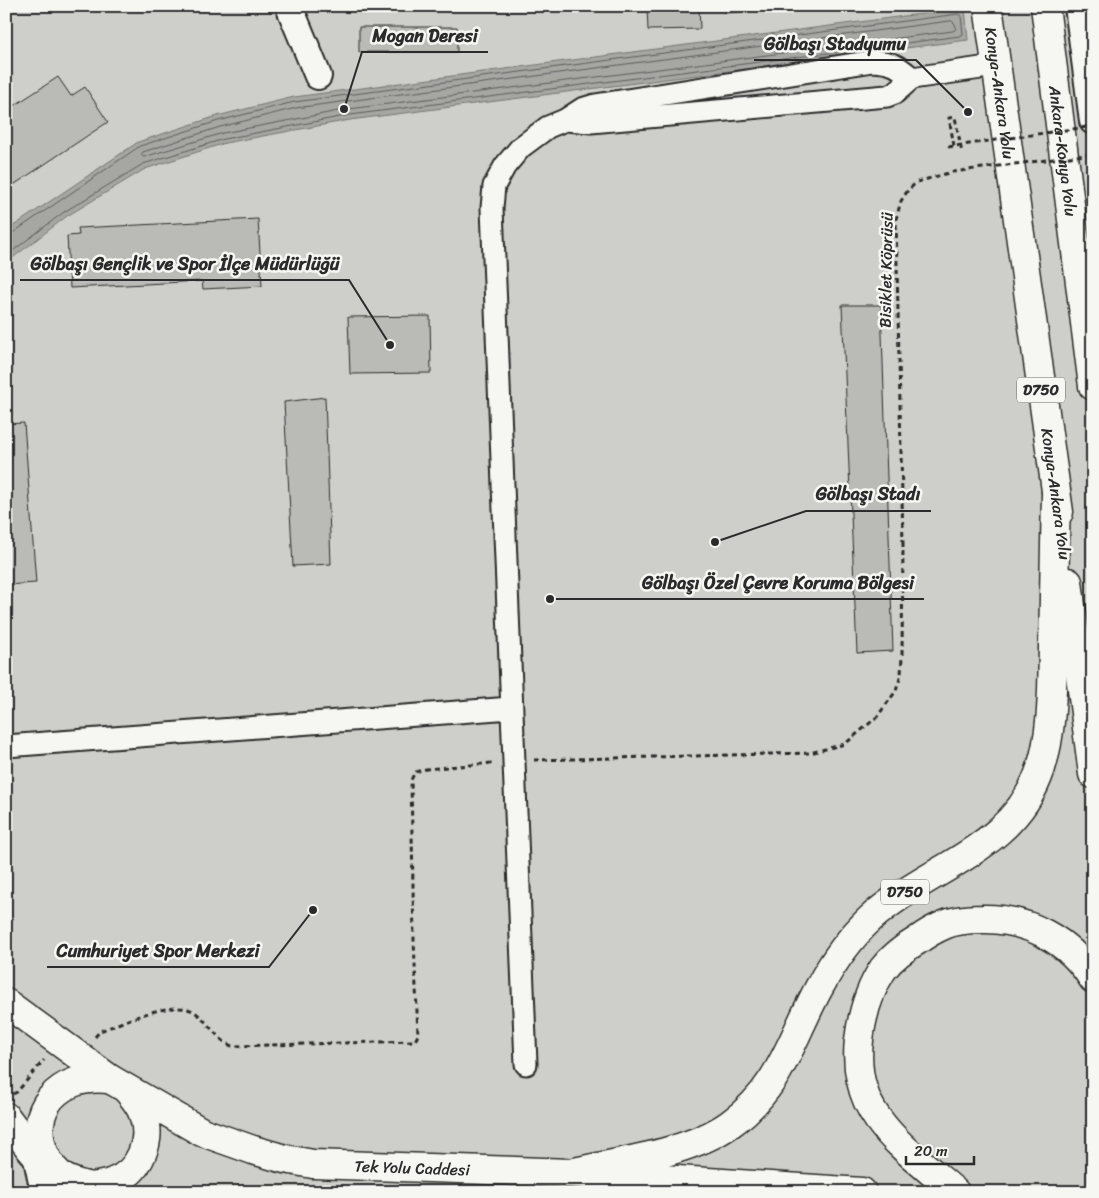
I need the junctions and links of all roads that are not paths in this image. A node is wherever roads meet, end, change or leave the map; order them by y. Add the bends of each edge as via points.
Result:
1 (289, 6) edge
2 (988, 6) edge
3 (1045, 6) edge
4 (1078, 6) edge
5 (995, 66) junction
6 (318, 76) dead end
7 (912, 78) junction
8 (565, 120) junction
9 (1093, 121) edge
10 (1093, 386) edge
11 (1056, 494) junction
12 (511, 708) junction
13 (6, 746) edge
14 (1093, 774) edge
15 (1093, 978) edge
16 (6, 1003) edge
17 (526, 1064) dead end
18 (119, 1084) junction
19 (6, 1117) edge
20 (140, 1158) junction
21 (45, 1166) edge
22 (570, 1174) junction
23 (102, 1189) edge
24 (121, 1192) edge
25 (862, 1192) edge
26 (955, 1192) edge

1 - 6 street
2 - 5 main road, Konya-Ankara Yolu / D750
3 - 10 main road, Ankara-Konya Yolu
4 - 9 street
5 - 7 street
5 - 11 main road, Konya-Ankara Yolu / D750
7 - 8 street via 887,96 591,122
7 - 8 street via 897,65 874,61 595,105
8 - 12 street via 548,127 521,147 494,186 492,208
11 - 14 main road, Konya-Ankara Yolu / D750
11 - 22 main road, D750 via 1049,733 1041,769 1027,799 1007,825 977,850 901,894 853,938 820,985 791,1048 756,1103 729,1125 702,1140
12 - 13 street
12 - 17 street
15 - 26 main road via 1065,947 1047,934 999,918 946,924 906,947 884,967 872,988 860,1029 859,1076 877,1118 915,1158
16 - 18 main road, Tek Yolu Caddesi
18 - 20 main road via 139,1104 146,1122 146,1140
18 - 21 main road via 84,1079 53,1096 40,1120
18 - 22 main road, Tek Yolu Caddesi via 202,1132 285,1159 313,1164
19 - 21 main road
20 - 23 main road via 122,1178
20 - 24 street
21 - 23 main road via 77,1184
22 - 25 main road, Tek Yolu Caddesi

